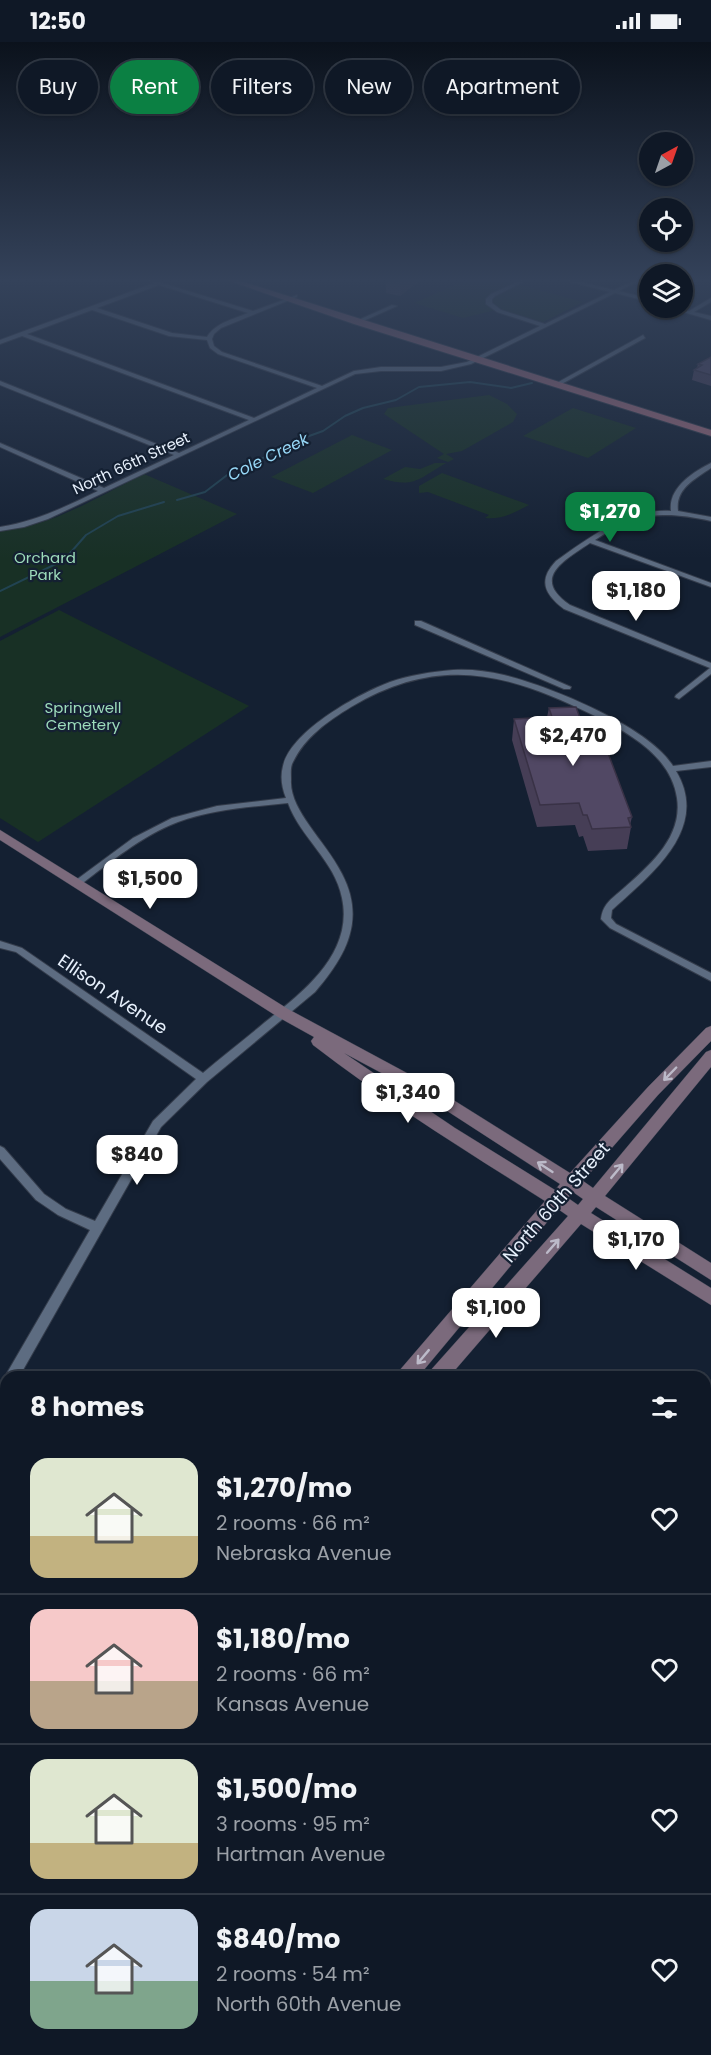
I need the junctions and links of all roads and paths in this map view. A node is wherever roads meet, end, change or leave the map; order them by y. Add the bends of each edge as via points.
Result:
1 (124, 372) edge
2 (275, 372) edge
3 (361, 372) edge
4 (524, 372) edge
5 (580, 372) edge
6 (0, 383) edge
7 (559, 383) junction
8 (322, 388) junction
9 (254, 420) junction
10 (711, 427) edge
11 (711, 433) edge
12 (0, 446) edge
13 (179, 455) junction
14 (711, 465) edge
15 (104, 491) junction
16 (675, 513) junction
17 (711, 519) edge
18 (0, 529) edge
19 (590, 541) junction
20 (711, 585) edge
21 (418, 623) dead end
22 (495, 656) junction
23 (711, 668) edge
24 (477, 673) junction
25 (567, 687) dead end
26 (679, 697) dead end
27 (711, 764) edge
28 (669, 769) junction
29 (290, 800) junction
30 (0, 834) edge
31 (77, 883) junction
32 (0, 944) edge
33 (711, 977) edge
34 (283, 1013) junction
35 (711, 1032) edge
36 (711, 1056) edge
37 (204, 1078) junction
38 (0, 1150) edge
39 (571, 1184) junction
40 (594, 1198) junction
41 (556, 1200) junction
42 (579, 1215) junction
43 (96, 1227) junction
44 (711, 1272) edge
45 (711, 1297) edge
46 (15, 1371) edge
47 (411, 1371) edge
48 (441, 1371) edge

1 - 9 street
2 - 8 street
3 - 8 street, North 66th Street
4 - 7 main road
5 - 7 street
6 - 13 street
7 - 10 main road
7 - 11 main road
8 - 9 street, North 66th Street
9 - 13 street, North 66th Street
12 - 15 street
13 - 15 street, North 66th Street
14 - 16 street via 677,492
15 - 18 street, North 66th Street via 38,521
16 - 17 street
16 - 19 street via 629,518
19 - 20 street
19 - 23 street via 554,567 547,579 558,600
21 - 22 street
22 - 24 street
22 - 25 street
23 - 26 street
24 - 28 street via 529,684 606,718 642,738
24 - 29 street via 414,677 364,697 306,737 293,751 284,771
27 - 28 street
28 - 33 street via 682,802 677,832 661,856 605,914 613,927
29 - 31 street via 176,819 139,838
29 - 34 street via 339,874 349,912 345,936 333,963
30 - 31 main road
31 - 34 main road
32 - 37 street, Ellison Avenue via 20,950
34 - 37 street
39 -> 34 main road via 426,1090
34 - 41 main road via 347,1063
35 -> 39 main road, North 60th Street
40 -> 36 main road, North 60th Street
37 - 43 street via 157,1124
38 - 43 street via 40,1197
39 - 40 main road
39 - 41 main road, North 60th Street
40 - 42 main road, North 60th Street
40 - 44 main road
41 - 42 main road
41 -> 47 main road, North 60th Street
42 - 45 main road
48 -> 42 main road, North 60th Street
43 - 46 street

